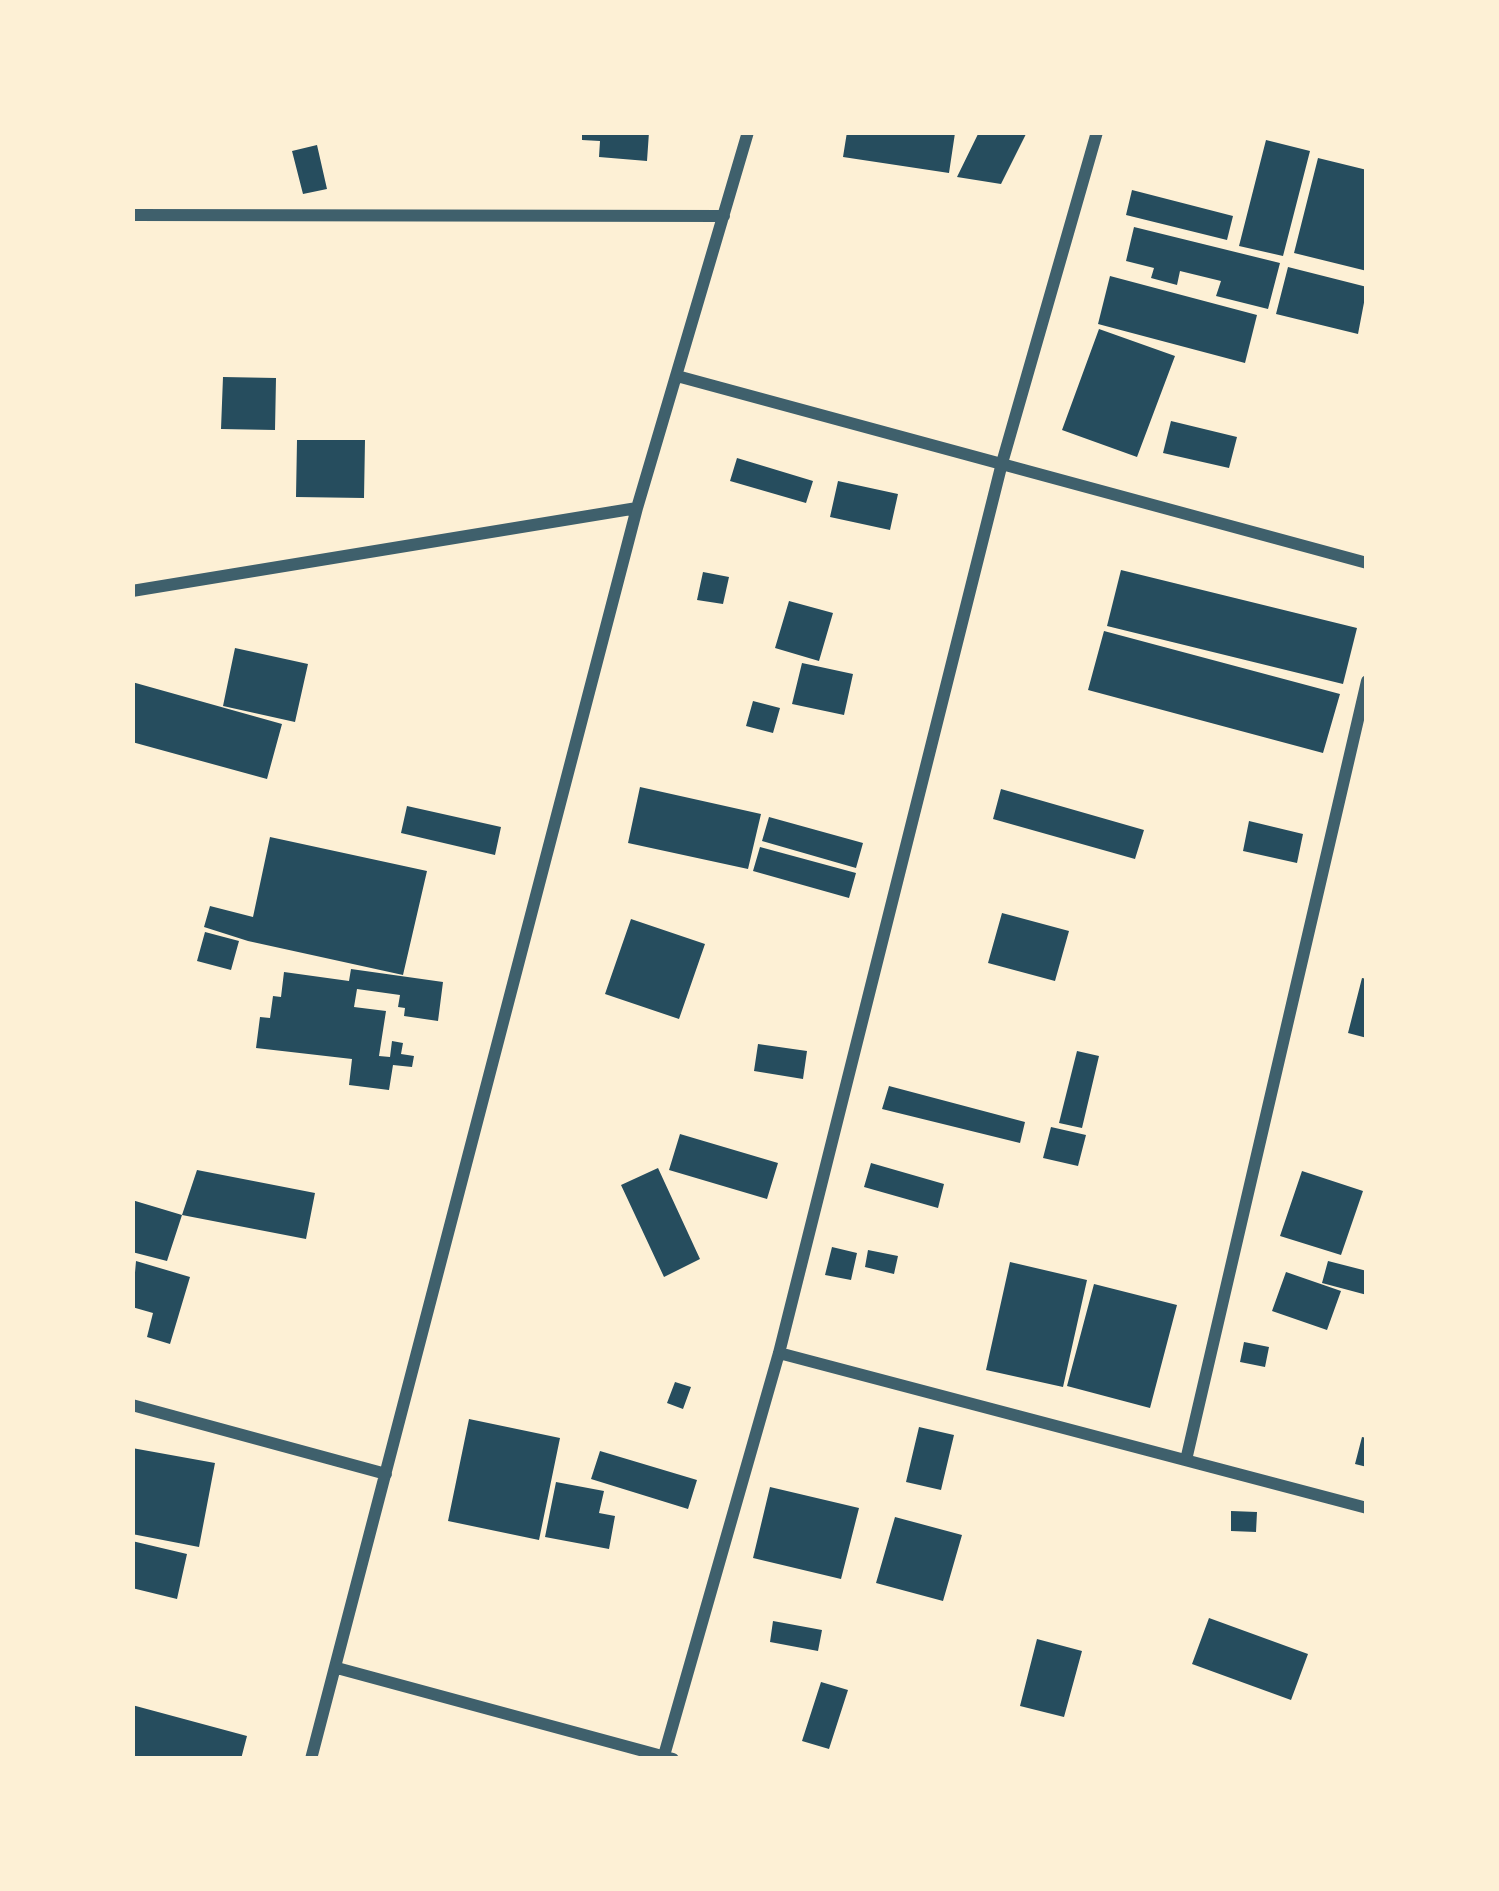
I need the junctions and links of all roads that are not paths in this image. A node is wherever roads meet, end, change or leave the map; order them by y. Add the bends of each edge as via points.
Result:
1 (748, 132) edge
2 (1097, 132) edge
3 (132, 215) edge
4 (724, 216) junction
5 (677, 376) junction
6 (1002, 463) junction
7 (638, 508) junction
8 (1367, 563) edge
9 (132, 591) edge
10 (1367, 681) edge
11 (779, 1353) junction
12 (132, 1406) edge
13 (1186, 1460) junction
14 (386, 1474) junction
15 (1367, 1508) edge
16 (337, 1668) junction
17 (666, 1758) edge
18 (311, 1759) edge

1 - 4 street
2 - 6 street
3 - 4 street
4 - 5 street
5 - 6 street
5 - 7 street
6 - 8 street
6 - 11 street
7 - 9 street
7 - 14 street
10 - 13 street
11 - 13 street
11 - 17 street
12 - 14 street
13 - 15 street
14 - 16 street
16 - 17 street
16 - 18 street

